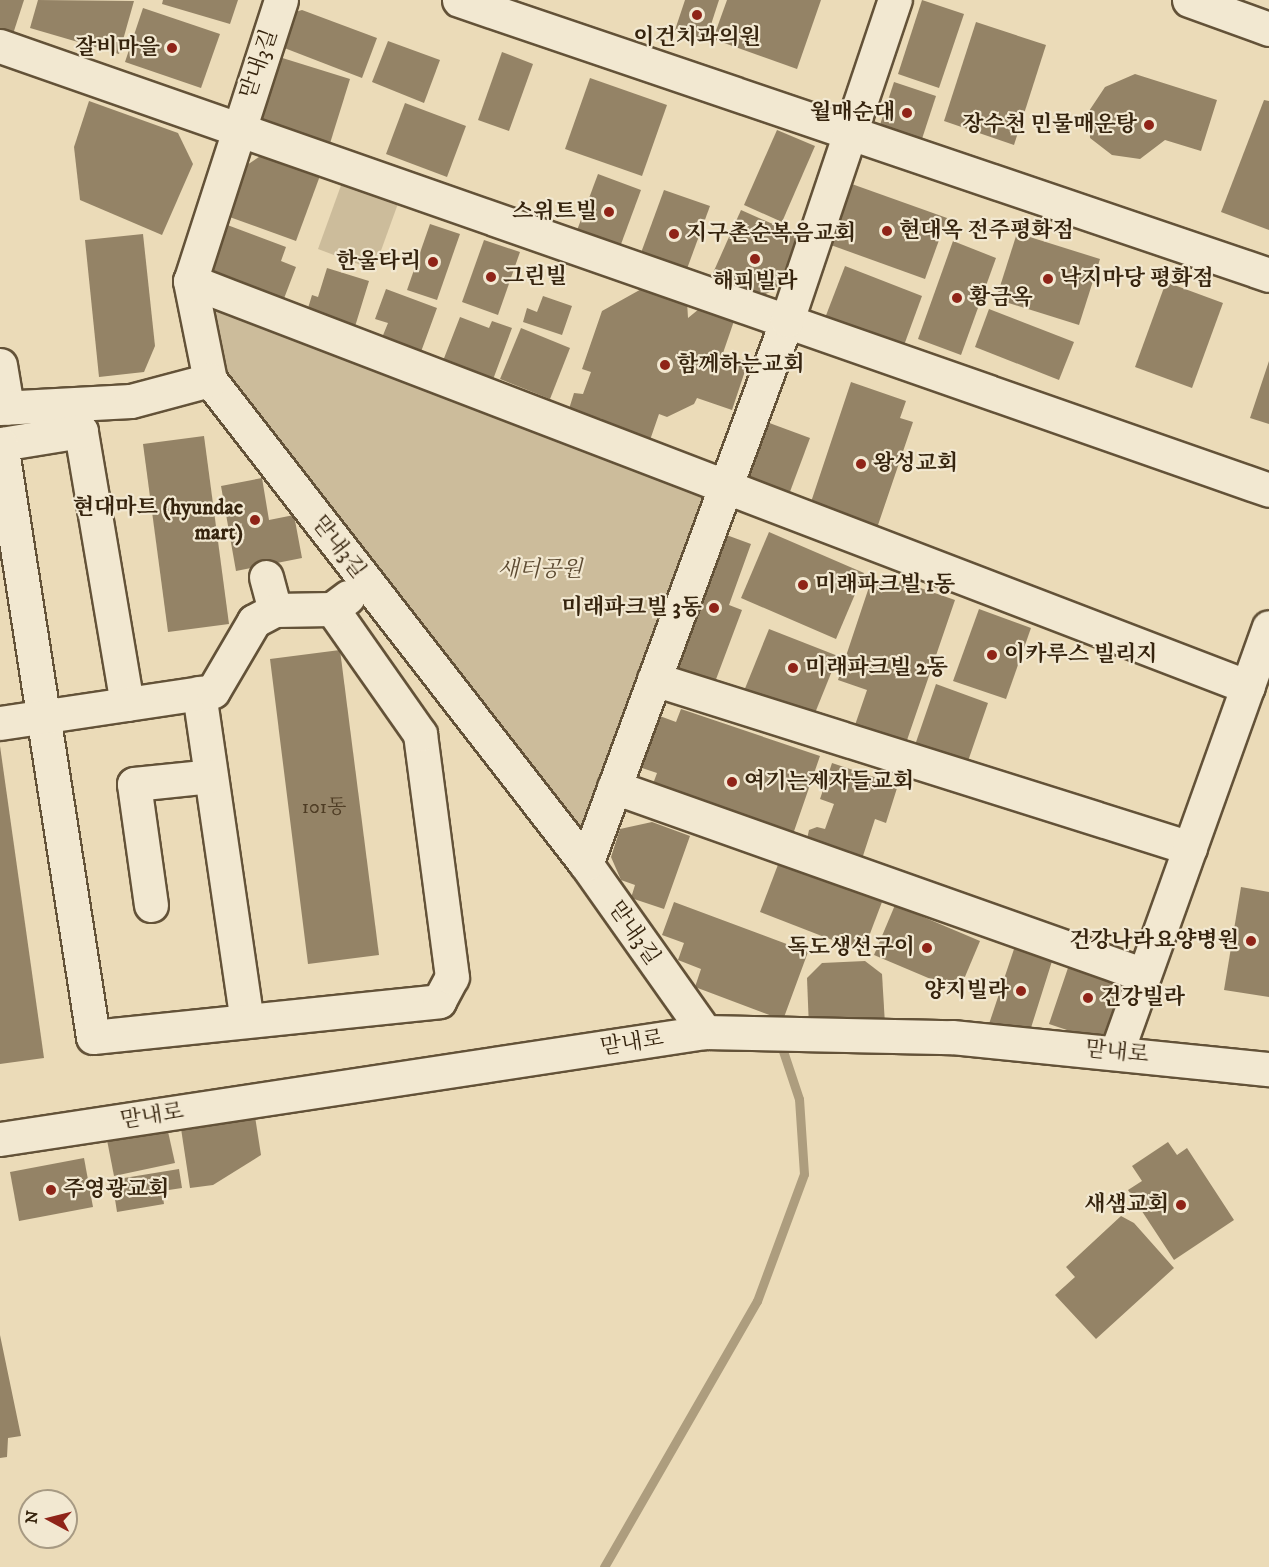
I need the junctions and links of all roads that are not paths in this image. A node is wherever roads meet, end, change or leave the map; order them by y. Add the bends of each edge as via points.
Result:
1 (281, 0) edge
2 (459, 0) edge
3 (895, 0) edge
4 (1189, 0) edge
5 (1269, 29) edge
6 (0, 46) edge
7 (237, 128) junction
8 (850, 135) junction
9 (1269, 275) edge
10 (190, 281) junction
11 (787, 320) junction
12 (0, 365) edge
13 (210, 380) junction
14 (4, 407) edge
15 (725, 485) junction
16 (1269, 490) edge
17 (266, 577) dead end
18 (367, 582) junction
19 (332, 609) junction
20 (275, 610) junction
21 (1269, 627) edge
22 (654, 679) junction
23 (1248, 687) junction
24 (199, 693) junction
25 (127, 704) junction
26 (41, 717) junction
27 (0, 723) edge
28 (211, 776) junction
29 (614, 787) junction
30 (1190, 848) junction
31 (586, 864) junction
32 (150, 905) dead end
33 (1144, 975) junction
34 (247, 1021) junction
35 (705, 1032) junction
36 (1117, 1051) junction
37 (1269, 1069) edge
38 (0, 1139) edge

1 - 7 street, 맏내3길
2 - 8 street
3 - 8 street
4 - 5 street
6 - 7 street
7 - 10 street, 맏내3길
7 - 11 street
8 - 9 street
8 - 11 street
10 - 13 street, 맏내3길
10 - 15 street
11 - 15 street
11 - 16 street
12 - 14 street
13 - 14 street via 131,401
13 - 18 street, 맏내3길
15 - 22 street
15 - 23 street
17 - 20 street
18 - 19 street
18 - 31 street, 맏내3길
19 - 20 street
19 - 34 street via 420,734 452,977 439,1001
20 - 24 street via 254,621 213,691
21 - 23 street
22 - 29 street
22 - 30 street
23 - 30 street
24 - 25 street
24 - 28 street
25 - 26 street
25 - 26 street via 81,432 70,433 1,444
26 - 27 street
26 - 34 street via 93,1037
28 - 32 street via 134,784
28 - 34 street
29 - 31 street
29 - 33 street
30 - 33 street
31 - 35 street, 맏내3길
33 - 36 street
35 - 36 street, 맏내로 via 952,1037
35 - 38 street, 맏내로
36 - 37 street, 맏내로

